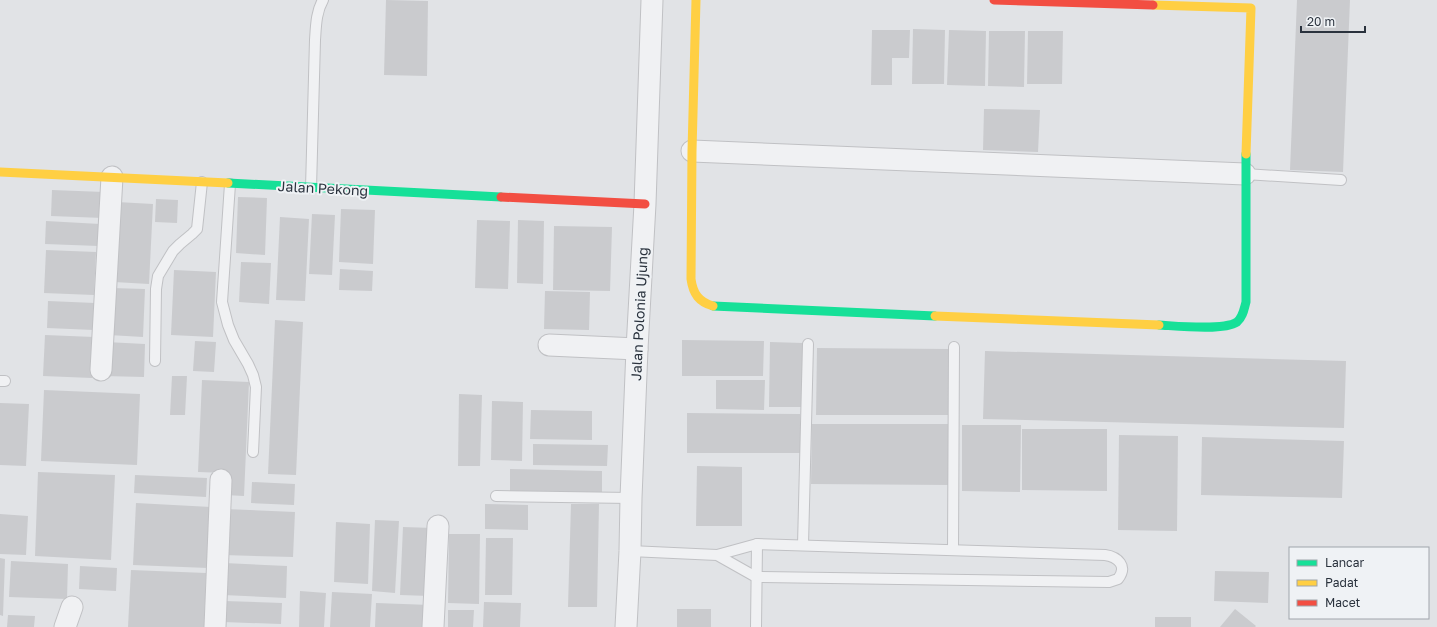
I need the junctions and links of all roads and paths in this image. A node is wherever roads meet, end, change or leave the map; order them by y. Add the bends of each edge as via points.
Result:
1 (323, 0) edge
2 (652, 0) edge
3 (696, 0) edge
4 (994, 0) edge
5 (1251, 4) edge
6 (692, 151) junction
7 (0, 172) edge
8 (1245, 174) junction
9 (112, 177) junction
10 (1341, 180) dead end
11 (202, 182) junction
12 (230, 184) junction
13 (311, 188) junction
14 (645, 204) junction
15 (808, 344) dead end
16 (549, 345) dead end
17 (954, 347) dead end
18 (637, 349) junction
19 (155, 361) dead end
20 (101, 370) dead end
21 (253, 452) dead end
22 (221, 480) dead end
23 (496, 496) dead end
24 (631, 498) junction
25 (438, 526) dead end
26 (757, 544) junction
27 (803, 545) junction
28 (953, 550) junction
29 (630, 552) junction
30 (718, 555) junction
31 (756, 577) junction
32 (72, 607) dead end
33 (65, 627) edge
34 (214, 627) edge
35 (433, 627) edge
36 (626, 627) edge
37 (756, 627) edge

1 - 13 lane via 316,18
2 - 14 street, Jalan Polonia Ujung
3 - 6 street
4 - 5 street
5 - 8 street
6 - 8 street
6 - 8 street via 692,287 698,298 709,305 725,307 1226,326 1241,319 1246,302
7 - 9 street, Jalan Pekong
8 - 10 lane
9 - 11 street, Jalan Pekong
9 - 20 street
11 - 12 street, Jalan Pekong
11 - 19 lane via 197,229 173,251 158,276
12 - 13 street, Jalan Pekong
12 - 21 lane via 222,302 225,318 253,375 256,387
13 - 14 street, Jalan Pekong
14 - 18 street, Jalan Polonia Ujung
15 - 27 lane
16 - 18 street
17 - 28 lane
18 - 24 street, Jalan Polonia Ujung
22 - 34 street
23 - 24 lane
24 - 29 street, Jalan Polonia Ujung
25 - 35 street
26 - 27 lane
26 - 30 lane
26 - 31 lane
27 - 28 lane
28 - 31 lane via 1105,555 1115,557 1122,566 1121,574 1116,580 1108,582
29 - 30 lane
29 - 36 street, Jalan Polonia Ujung
30 - 31 lane
31 - 37 lane
32 - 33 street

